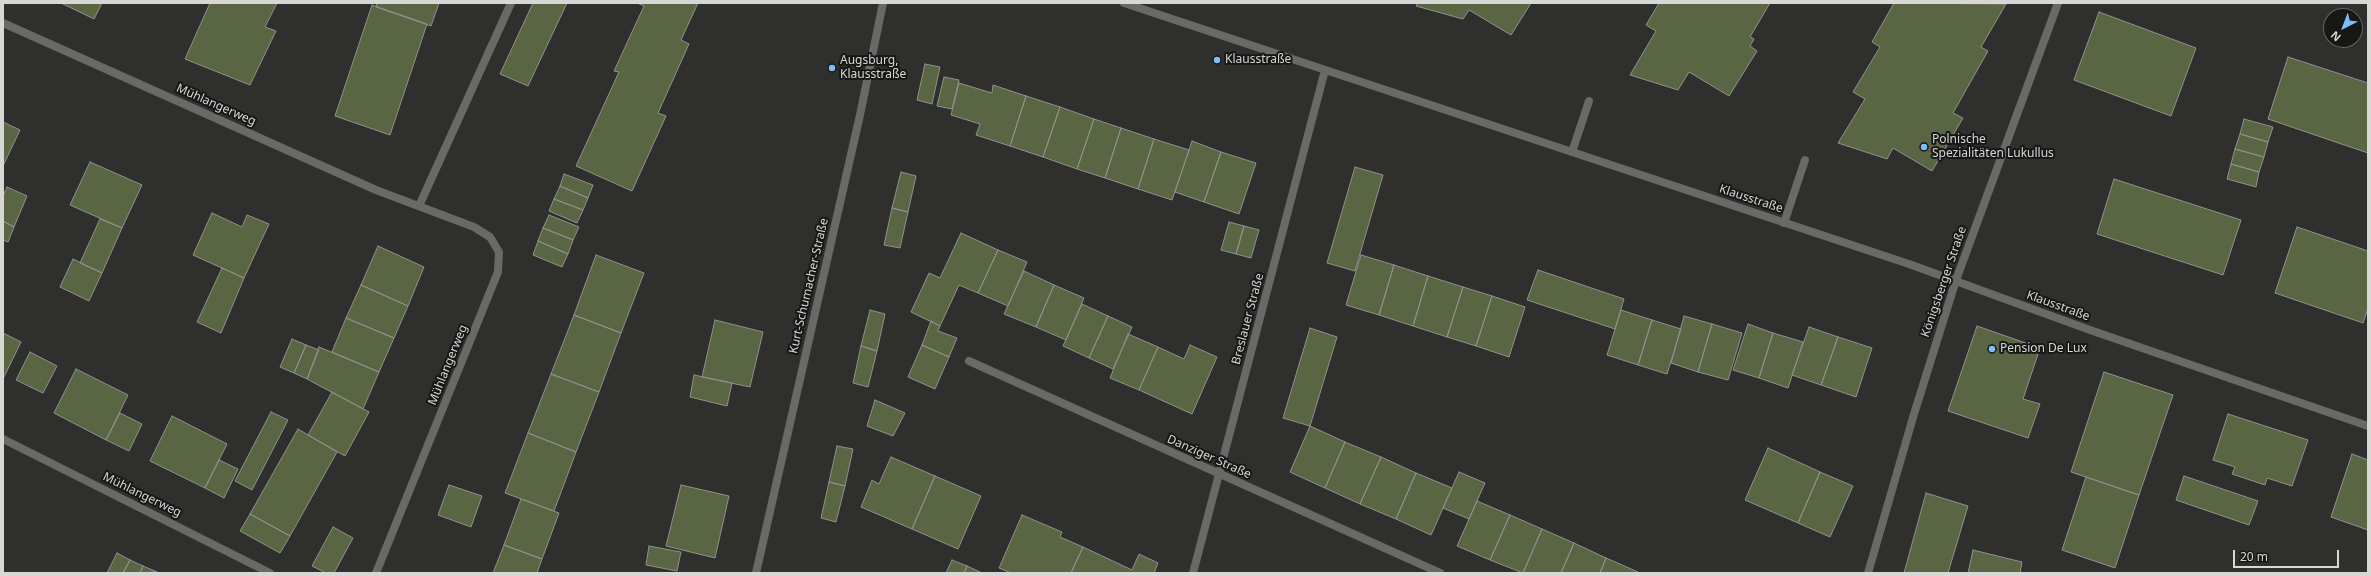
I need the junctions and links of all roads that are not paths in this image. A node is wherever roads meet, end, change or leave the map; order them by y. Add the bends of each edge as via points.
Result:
1 (511, 3) edge
2 (883, 3) edge
3 (1124, 3) edge
4 (2058, 3) edge
5 (3, 23) edge
6 (1325, 70) junction
7 (1588, 101) dead end
8 (1572, 152) junction
9 (1805, 160) dead end
10 (419, 206) junction
11 (1784, 223) junction
12 (1956, 280) junction
13 (969, 361) dead end
14 (2368, 426) edge
15 (3, 439) edge
16 (1219, 475) junction
17 (270, 573) edge
18 (376, 573) edge
19 (756, 573) edge
20 (1193, 573) edge
21 (1440, 573) edge
22 (1868, 573) edge

1 - 10 street
2 - 19 street, Kurt-Schumacher-Straße
3 - 6 street, Klausstraße
4 - 12 street, Königsberger Straße
5 - 10 street, Mühlangerweg via 376,190
6 - 8 street, Klausstraße
6 - 16 street, Breslauer Straße
7 - 8 street
8 - 11 street, Klausstraße
9 - 11 street
10 - 18 street, Mühlangerweg via 474,227 490,237 499,252 498,272
11 - 12 street, Klausstraße
12 - 14 street, Klausstraße via 2090,330
12 - 22 street, Königsberger Straße
13 - 16 street, Danziger Straße
15 - 17 street, Mühlangerweg
16 - 20 street, Breslauer Straße
16 - 21 street, Danziger Straße

